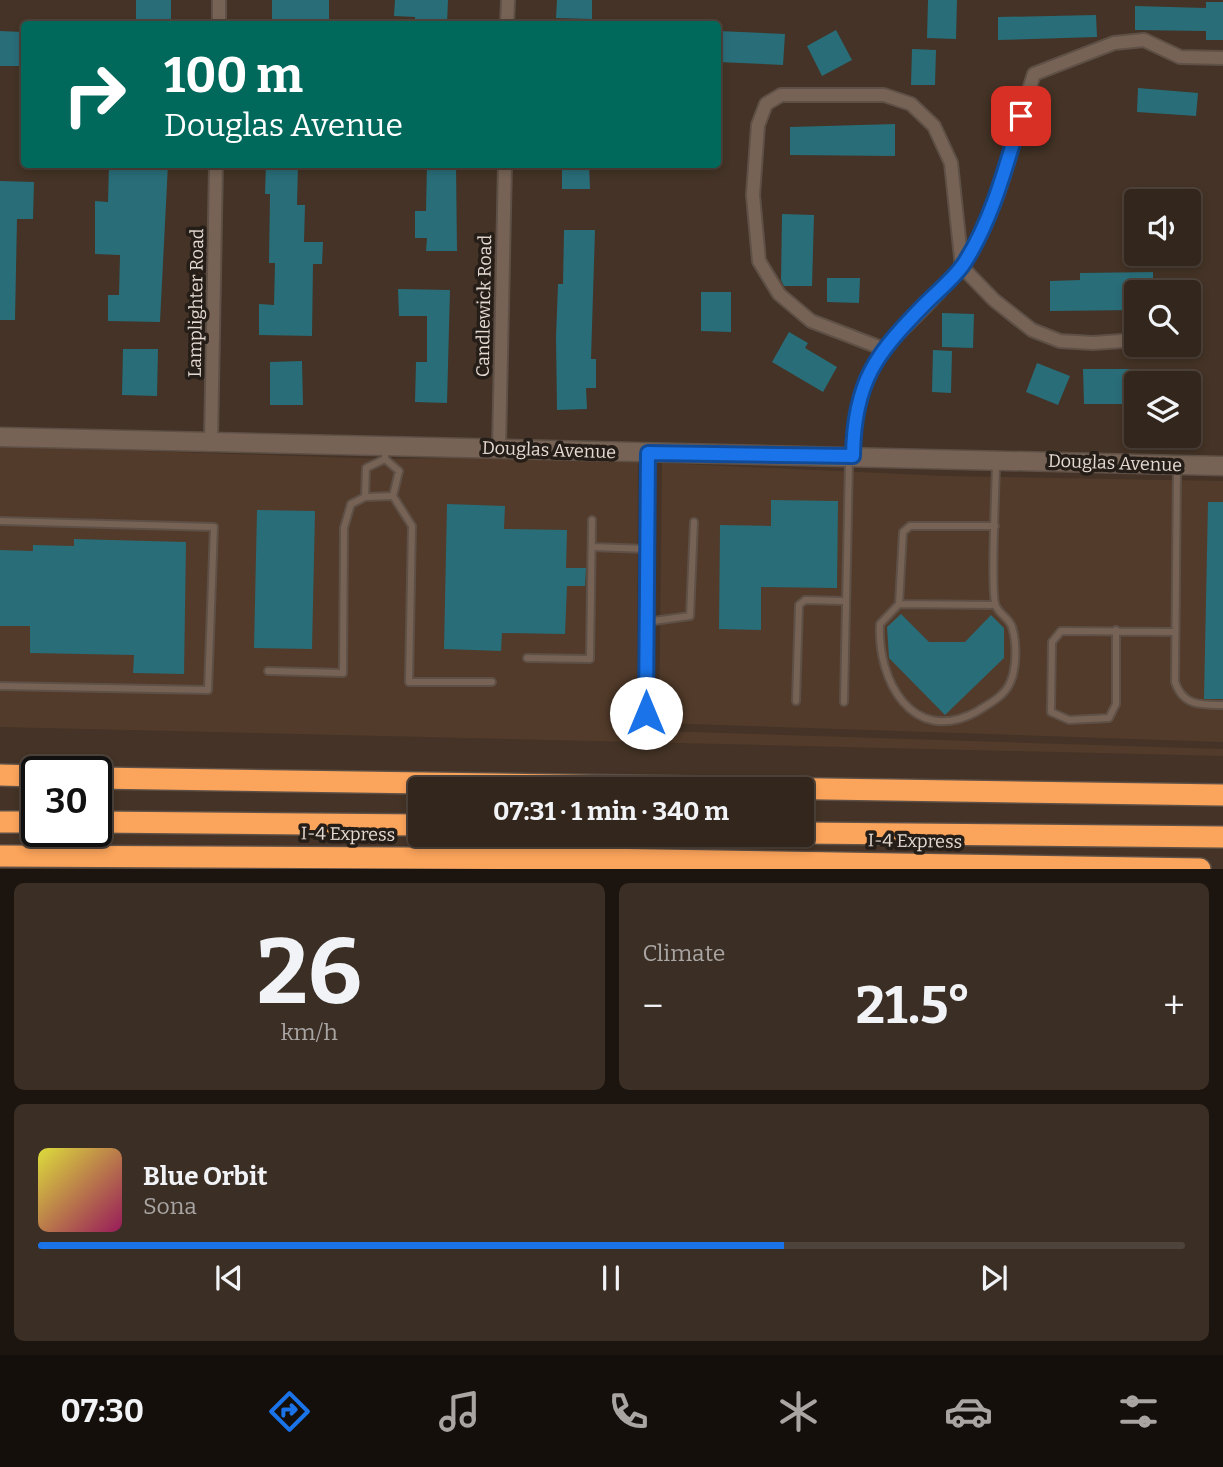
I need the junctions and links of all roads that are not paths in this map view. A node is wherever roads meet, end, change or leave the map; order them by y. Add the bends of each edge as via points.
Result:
1 (219, 0) edge
2 (508, 0) edge
3 (219, 21) edge
4 (507, 21) edge
5 (1223, 58) edge
6 (216, 168) edge
7 (505, 168) edge
8 (962, 267) junction
9 (1124, 341) edge
10 (884, 349) junction
11 (0, 436) edge
12 (211, 442) junction
13 (499, 448) junction
14 (385, 452) junction
15 (648, 453) junction
16 (851, 455) junction
17 (996, 460) junction
18 (1178, 465) junction
19 (1223, 466) edge
20 (393, 496) junction
21 (365, 498) junction
22 (592, 520) dead end
23 (0, 521) edge
24 (694, 522) dead end
25 (995, 526) junction
26 (592, 547) junction
27 (647, 550) junction
28 (846, 601) junction
29 (899, 604) junction
30 (995, 605) junction
31 (646, 622) junction
32 (1116, 630) junction
33 (1175, 632) junction
34 (527, 657) dead end
35 (268, 671) dead end
36 (492, 682) dead end
37 (0, 687) edge
38 (796, 701) dead end
39 (844, 702) dead end
40 (1223, 705) edge
41 (646, 713) dead end
42 (0, 775) edge
43 (21, 776) edge
44 (112, 778) edge
45 (1223, 795) edge
46 (0, 822) edge
47 (21, 822) edge
48 (112, 822) edge
49 (408, 825) edge
50 (814, 833) edge
51 (1223, 837) edge
52 (0, 856) edge
53 (1200, 869) edge

1 - 3 street
2 - 4 street
5 - 8 street via 1181,57 1144,40 1114,43 1034,74 989,211
6 - 12 street, Lamplighter Road
7 - 13 street, Candlewick Road
8 - 9 street via 1032,330 1060,341
8 - 10 street
8 - 10 street via 951,163 934,126 911,104 884,95 814,93 781,95 765,104 758,125 753,195 759,261 779,294 811,321
10 - 16 lane via 865,381 854,417
11 - 12 main road, Douglas Avenue
12 - 14 main road, Douglas Avenue
13 - 14 main road, Douglas Avenue
13 - 15 main road, Douglas Avenue
14 - 20 lane via 399,471
14 - 21 lane via 366,468
15 - 16 main road, Douglas Avenue
15 - 27 street
16 - 17 main road, Douglas Avenue
16 - 28 lane
17 - 18 main road, Douglas Avenue
17 - 25 lane
18 - 19 main road, Douglas Avenue
18 - 33 lane
20 - 21 lane
20 - 36 lane via 412,526 409,682
21 - 35 lane via 351,504 344,528 343,673
22 - 26 lane
23 - 37 lane via 214,527 208,690
24 - 31 lane via 690,617
25 - 29 lane via 910,526 902,538
25 - 30 lane
26 - 27 lane
26 - 34 lane via 590,659
27 - 31 street
28 - 38 lane via 805,600 799,605
28 - 39 lane
29 - 30 lane
29 - 30 lane via 880,624 882,661 890,681 901,701 921,718 950,722 977,711 1009,686 1015,666 1012,628
31 - 41 street
32 - 32 lane via 1061,631 1052,642 1051,712 1069,720 1109,718 1115,704
32 - 33 lane
33 - 40 lane via 1179,693 1195,705
42 - 43 highway
44 - 45 highway
46 - 47 highway
48 - 49 highway, I-4 Express
50 - 51 highway, I-4 Express
52 - 53 highway, I-4 Express

